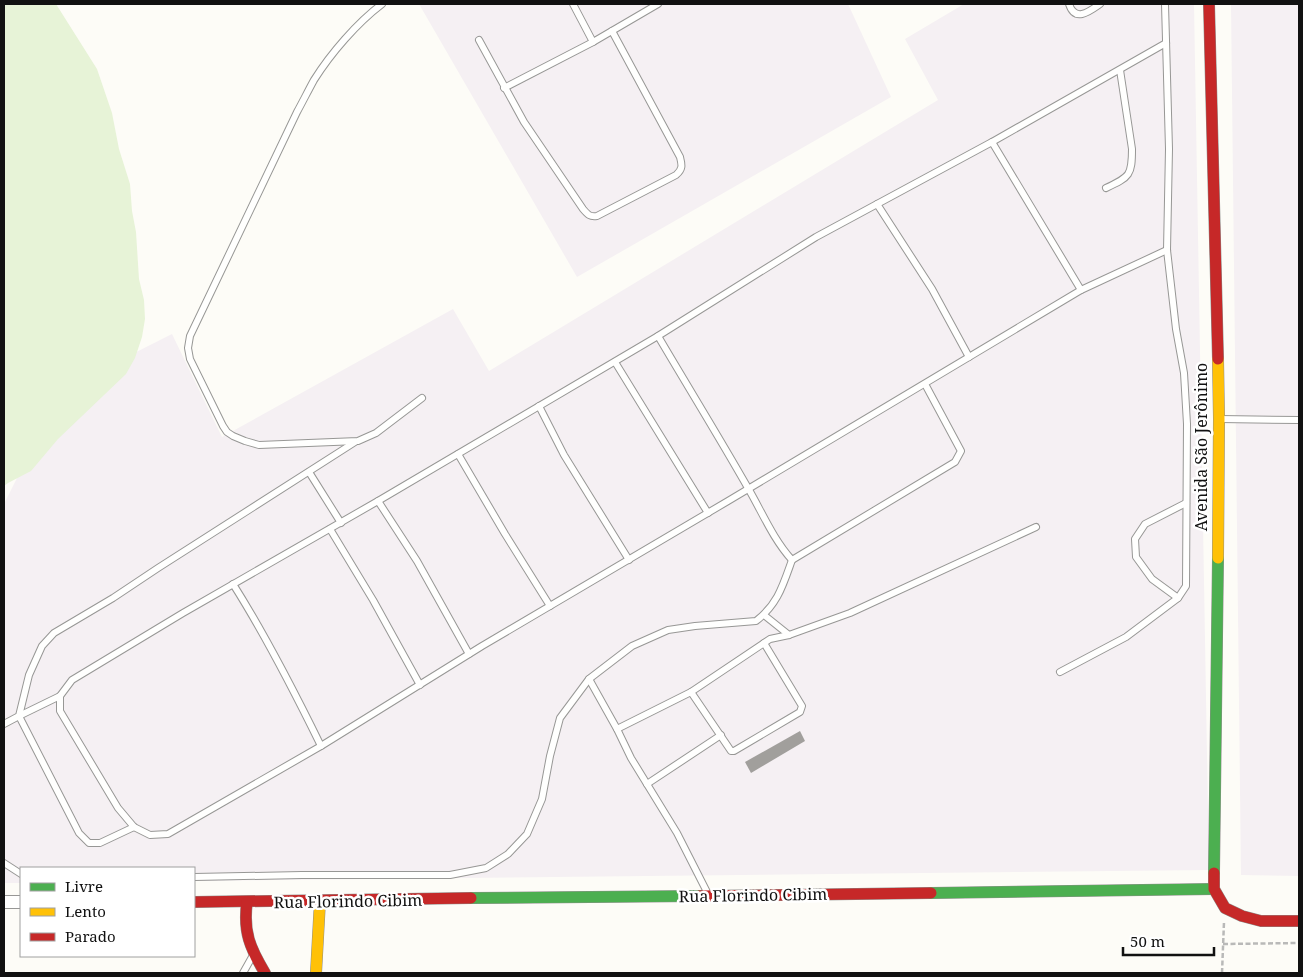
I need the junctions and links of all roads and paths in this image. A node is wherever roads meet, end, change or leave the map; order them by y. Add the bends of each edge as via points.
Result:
1 (382, 4) edge
2 (573, 4) edge
3 (658, 4) edge
4 (1069, 4) edge
5 (1100, 4) edge
6 (1165, 4) edge
7 (1209, 4) edge
8 (612, 31) junction
9 (479, 40) dead end
10 (593, 42) junction
11 (1166, 43) junction
12 (1120, 70) junction
13 (504, 88) junction
14 (992, 142) junction
15 (1106, 188) dead end
16 (878, 204) junction
17 (1167, 250) junction
18 (1081, 290) junction
19 (658, 336) junction
20 (969, 357) junction
21 (614, 362) junction
22 (925, 384) junction
23 (422, 398) dead end
24 (539, 406) junction
25 (1219, 418) junction
26 (1299, 420) edge
27 (358, 440) junction
28 (458, 454) junction
29 (309, 472) junction
30 (749, 489) junction
31 (378, 501) junction
32 (1186, 502) junction
33 (708, 513) junction
34 (341, 523) junction
35 (1036, 527) dead end
36 (330, 529) junction
37 (629, 560) junction
38 (792, 560) junction
39 (233, 584) junction
40 (1178, 598) junction
41 (550, 606) junction
42 (764, 615) junction
43 (789, 635) junction
44 (764, 643) junction
45 (469, 654) junction
46 (1060, 672) dead end
47 (589, 679) junction
48 (420, 685) junction
49 (691, 692) junction
50 (60, 696) junction
51 (20, 716) junction
52 (4, 724) edge
53 (617, 729) junction
54 (721, 735) junction
55 (321, 746) junction
56 (647, 784) junction
57 (134, 827) junction
58 (4, 864) edge
59 (20, 873) edge
60 (195, 877) edge
61 (1214, 890) junction
62 (708, 896) junction
63 (320, 901) junction
64 (4, 902) edge
65 (20, 902) edge
66 (195, 902) edge
67 (247, 902) junction
68 (1225, 908) junction
69 (1299, 922) edge
70 (1299, 943) edge
71 (1223, 944) junction
72 (253, 954) junction
73 (315, 971) edge
74 (243, 973) edge
75 (265, 973) edge
76 (1222, 973) edge

1 - 27 lane via 352,31 315,80 190,336 188,348 190,359 223,426 233,436 259,445
2 - 10 lane
3 - 8 lane
4 - 5 lane via 1078,14
6 - 11 lane
7 - 25 street, Avenida São Jerônimo
8 - 10 lane
8 - 13 lane via 680,157 682,166 676,175 597,216 588,215 543,152
9 - 13 lane
10 - 13 lane
11 - 12 lane
11 - 17 lane
12 - 14 lane
12 - 15 lane via 1132,159 1126,178
14 - 16 lane
14 - 18 lane
16 - 19 lane via 816,236
16 - 20 lane via 932,289
17 - 18 lane
17 - 32 lane via 1184,373
18 - 20 lane
19 - 21 lane
19 - 30 lane
20 - 22 lane
21 - 24 lane
21 - 33 lane
22 - 30 lane
22 - 38 lane via 961,451 955,462
23 - 27 lane via 376,433
24 - 28 lane
24 - 37 lane via 564,455
25 - 26 lane
25 - 61 street, Avenida São Jerônimo
27 - 29 lane
28 - 31 lane
28 - 41 lane
29 - 34 lane
29 - 51 lane via 54,633 42,646 29,675
30 - 33 lane
30 - 38 lane
31 - 34 lane
31 - 45 lane via 417,561
32 - 40 lane via 1186,586
32 - 40 lane via 1145,524 1135,539 1136,557 1152,579
33 - 37 lane
34 - 36 lane
35 - 43 lane via 850,613
36 - 39 lane
36 - 48 lane
37 - 41 lane
38 - 42 lane via 780,595
39 - 50 lane via 72,680
39 - 55 lane via 258,623
40 - 46 lane via 1126,637
41 - 45 lane
42 - 43 lane
42 - 47 lane via 756,621 668,630 632,646
43 - 44 lane
44 - 49 lane
44 - 54 lane via 802,709 734,751 729,749
45 - 48 lane
47 - 53 lane
47 - 60 lane via 560,718 542,799 527,834 508,854 486,868 450,875
48 - 55 lane
49 - 53 lane
49 - 54 lane
50 - 51 lane
50 - 57 lane via 60,711 118,808
51 - 52 lane
51 - 57 lane via 79,833 89,843 100,843
53 - 56 lane
54 - 56 lane
55 - 57 lane via 168,834 150,835
56 - 62 lane via 677,833
58 - 59 lane
61 - 62 street, Rua Florindo Cibim
61 - 68 street
62 - 63 street, Rua Florindo Cibim
63 - 67 street, Rua Florindo Cibim
63 - 73 street
64 - 65 street
66 - 67 street, Rua Florindo Cibim
67 - 72 street via 247,938
68 - 69 street via 1261,921
68 - 71 path
70 - 71 path
71 - 76 path
72 - 74 lane
72 - 75 street

